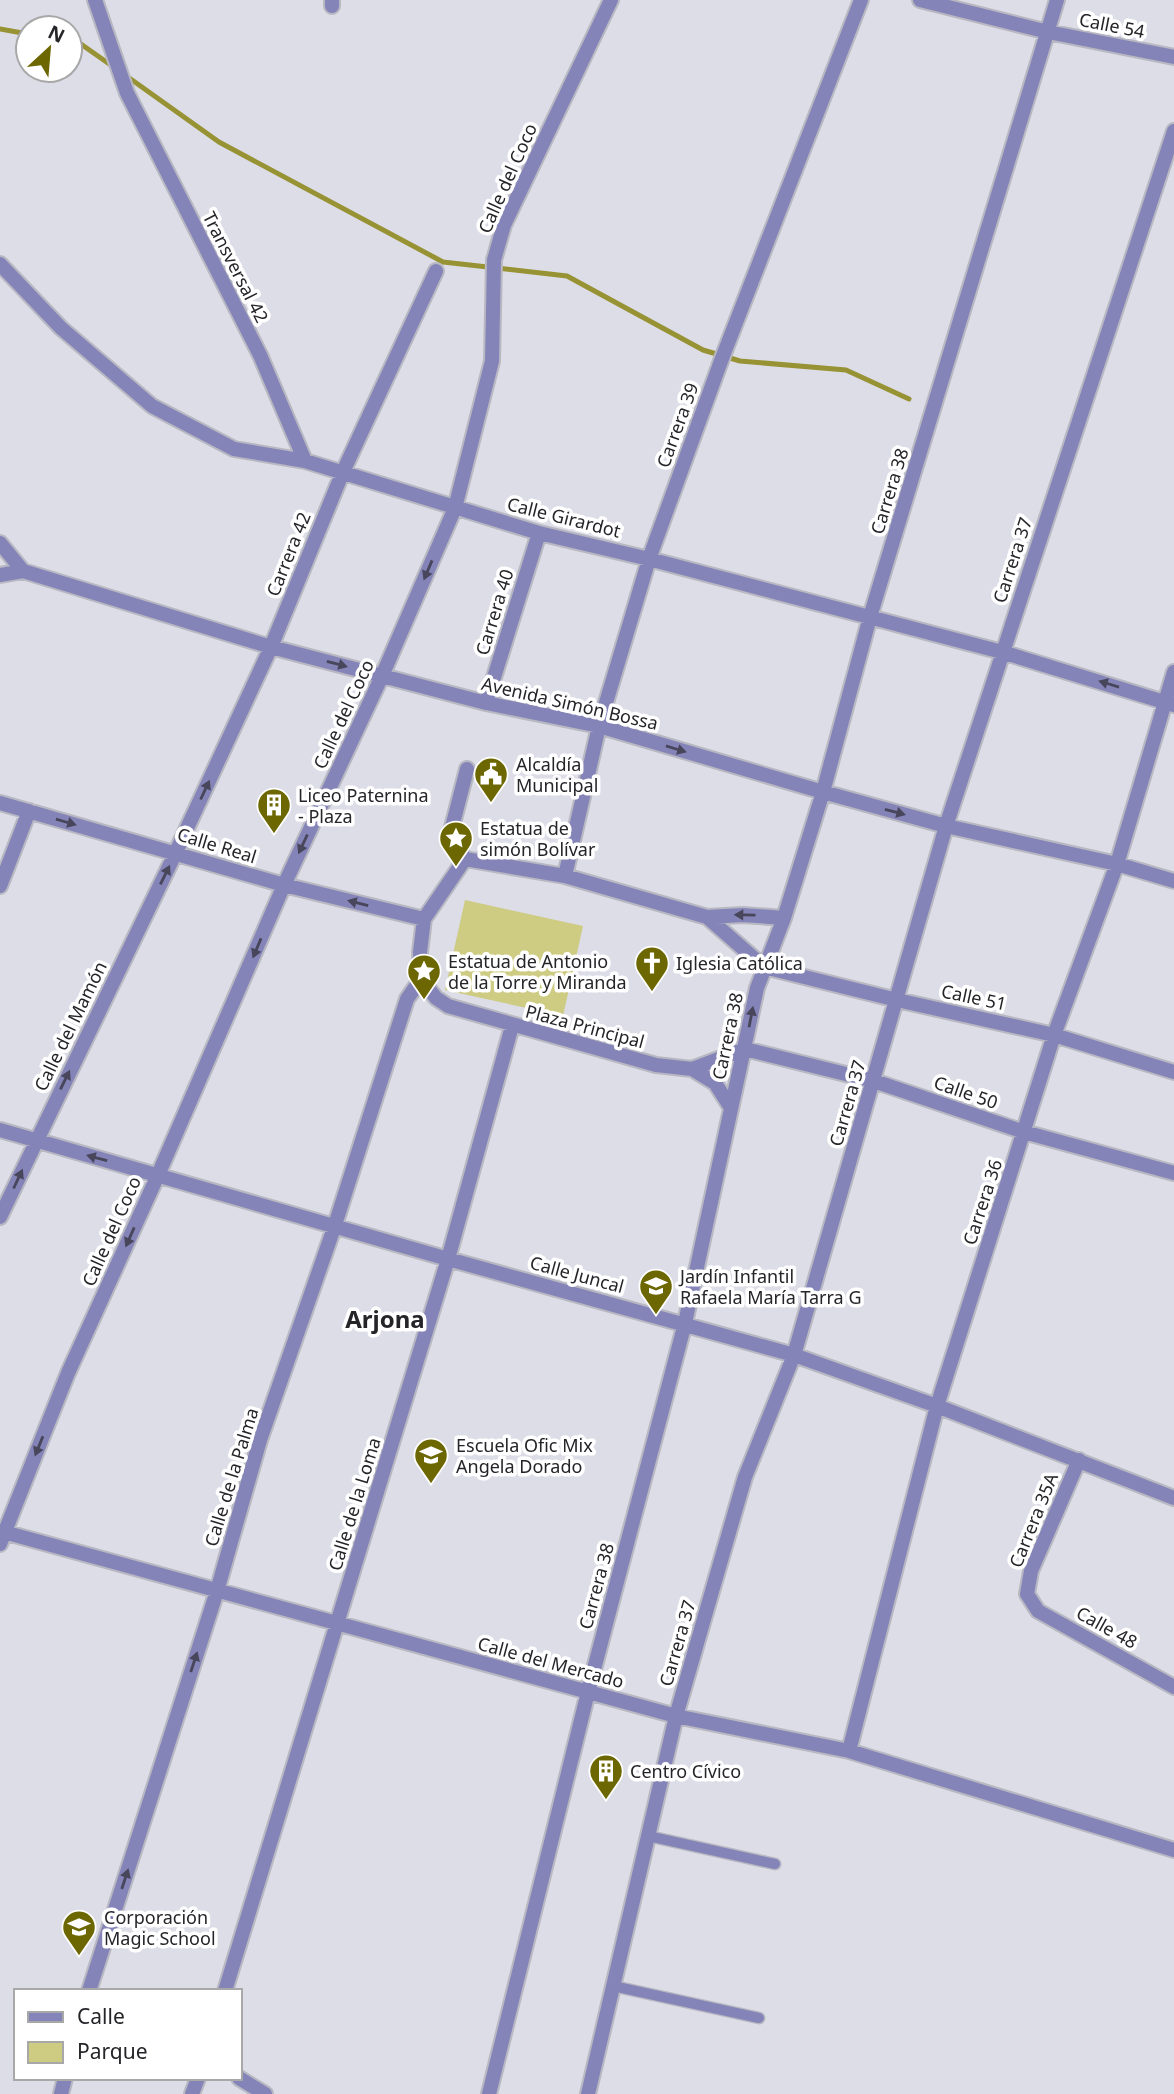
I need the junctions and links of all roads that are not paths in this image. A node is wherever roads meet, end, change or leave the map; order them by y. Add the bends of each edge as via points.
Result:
1 (95, 0) edge
2 (611, 0) edge
3 (861, 0) edge
4 (920, 0) edge
5 (1057, 0) edge
6 (1048, 32) junction
7 (1174, 57) edge
8 (1174, 131) edge
9 (0, 264) edge
10 (436, 271) dead end
11 (305, 461) junction
12 (342, 474) junction
13 (455, 508) junction
14 (540, 533) junction
15 (0, 543) edge
16 (649, 559) junction
17 (23, 571) junction
18 (0, 575) edge
19 (870, 617) junction
20 (271, 647) junction
21 (1002, 652) junction
22 (1174, 672) edge
23 (382, 676) junction
24 (486, 703) junction
25 (1169, 703) edge
26 (599, 726) junction
27 (467, 769) dead end
28 (823, 792) junction
29 (0, 803) edge
30 (29, 811) junction
31 (946, 826) junction
32 (176, 852) junction
33 (465, 859) junction
34 (1117, 864) junction
35 (565, 876) junction
36 (1174, 881) edge
37 (284, 885) junction
38 (0, 886) edge
39 (706, 917) junction
40 (784, 918) junction
41 (424, 919) junction
42 (764, 967) junction
43 (421, 979) junction
44 (897, 1000) junction
45 (512, 1026) junction
46 (1054, 1035) junction
47 (746, 1049) junction
48 (692, 1069) junction
49 (1174, 1072) edge
50 (874, 1081) junction
51 (732, 1108) junction
52 (0, 1130) edge
53 (1024, 1132) junction
54 (36, 1141) junction
55 (1174, 1173) edge
56 (158, 1175) junction
57 (0, 1217) edge
58 (335, 1225) junction
59 (448, 1259) junction
60 (685, 1323) junction
61 (794, 1355) junction
62 (937, 1406) junction
63 (1079, 1460) junction
64 (1174, 1498) edge
65 (2, 1536) edge
66 (216, 1591) junction
67 (1027, 1594) joint
68 (338, 1624) junction
69 (1174, 1687) edge
70 (588, 1692) junction
71 (676, 1716) junction
72 (849, 1751) junction
73 (648, 1836) junction
74 (1174, 1850) edge
75 (775, 1864) dead end
76 (613, 1986) junction
77 (90, 1989) edge
78 (226, 1989) edge
79 (759, 2018) dead end
80 (242, 2080) edge
81 (265, 2094) edge
82 (489, 2094) edge
83 (588, 2094) edge

1 - 11 street, Transversal 42 via 127,93 260,355
2 - 13 street, Calle del Coco via 504,225 494,267 492,361
3 - 16 street, Carrera 39
4 - 6 street, Calle 54
5 - 6 street, Carrera 38
6 - 7 street, Calle 54
6 - 19 street, Carrera 38
8 - 21 street, Carrera 37
9 - 11 street, Calle Girardot via 61,328 152,405 234,449
10 - 12 street, Carrera 42
11 - 12 street, Calle Girardot
12 - 13 street, Calle Girardot
12 - 20 street, Carrera 42
13 - 14 street, Calle Girardot
13 -> 23 street, Calle del Coco
14 - 16 street, Calle Girardot
14 - 24 street, Carrera 40
15 - 17 street
16 - 19 street, Calle Girardot
16 - 26 street, Carrera 39
17 - 18 street, Avenida Simón Bossa
17 - 20 street, Avenida Simón Bossa
19 - 21 street, Calle Girardot
19 - 28 street, Carrera 38
20 -> 23 street, Avenida Simón Bossa
32 -> 20 street, Carrera 42
25 -> 21 street, Calle Girardot
21 - 31 street, Carrera 37
22 - 25 street, Carrera 36
23 - 24 street, Avenida Simón Bossa
23 -> 37 street, Calle del Coco
24 - 26 street, Avenida Simón Bossa
25 - 34 street, Carrera 36
26 -> 28 street, Avenida Simón Bossa
26 - 35 street, Carrera 39
27 - 33 street via 450,835
28 -> 31 street, Avenida Simón Bossa
28 - 40 street, Carrera 38
29 - 30 street, Calle Real
30 -> 32 street, Calle Real
30 - 38 street
31 - 34 street, Avenida Simón Bossa
31 - 44 street, Carrera 37
32 - 37 street, Calle Real
54 -> 32 street, Calle del Mamón
33 - 35 street
33 - 41 street
34 - 36 street, Avenida Simón Bossa
34 - 46 street, Carrera 36
35 - 39 street
41 -> 37 street, Calle Real
37 -> 56 street, Calle del Coco
40 -> 39 street
39 - 42 street
40 - 42 street, Carrera 38
41 - 43 street
42 - 44 street, Calle 51
47 -> 42 street, Carrera 38
43 - 45 street, Plaza Principal via 447,1006
43 - 58 street, Calle de la Palma via 407,999
44 - 46 street, Calle 51
44 - 50 street, Carrera 37
45 - 48 street, Plaza Principal via 656,1065
45 - 59 street, Calle de la Loma
46 - 49 street, Calle 51
46 - 53 street, Carrera 36
47 - 48 street, Plaza Principal
47 - 50 street, Calle 50
47 - 51 street, Carrera 38
48 - 51 street via 715,1083
50 - 53 street, Calle 50
50 - 61 street, Carrera 37
51 - 60 street, Carrera 38
52 - 54 street, Calle Juncal
53 - 55 street, Calle 50
53 - 62 street, Carrera 36
56 -> 54 street, Calle Juncal
57 -> 54 street, Calle del Mamón
56 - 58 street, Calle Juncal
56 -> 65 street, Calle del Coco via 68,1373
58 - 59 street, Calle Juncal
58 - 66 street, Calle de la Palma via 260,1440
59 - 60 street, Calle Juncal
59 - 68 street, Calle de la Loma
60 - 61 street, Calle Juncal
60 - 70 street, Carrera 38
61 - 62 street, Calle Juncal
61 - 71 street, Carrera 37 via 746,1477
62 - 63 street, Calle Juncal
62 - 72 street, Carrera 36
63 - 64 street, Calle Juncal
63 - 67 street, Carrera 35A via 1031,1571
65 - 66 street, Calle del Mercado
66 - 68 street, Calle del Mercado
77 -> 66 street, Calle de la Palma
67 - 69 street, Calle 48 via 1038,1611
68 - 70 street, Calle del Mercado
68 - 78 street, Calle de la Loma
70 - 71 street, Calle del Mercado
70 - 82 street, Carrera 38
71 - 72 street, Calle del Mercado
71 - 73 street, Carrera 37
72 - 74 street, Calle del Mercado
73 - 75 lane
73 - 76 street, Carrera 37
76 - 79 lane
76 - 83 street, Carrera 37
80 - 81 street

